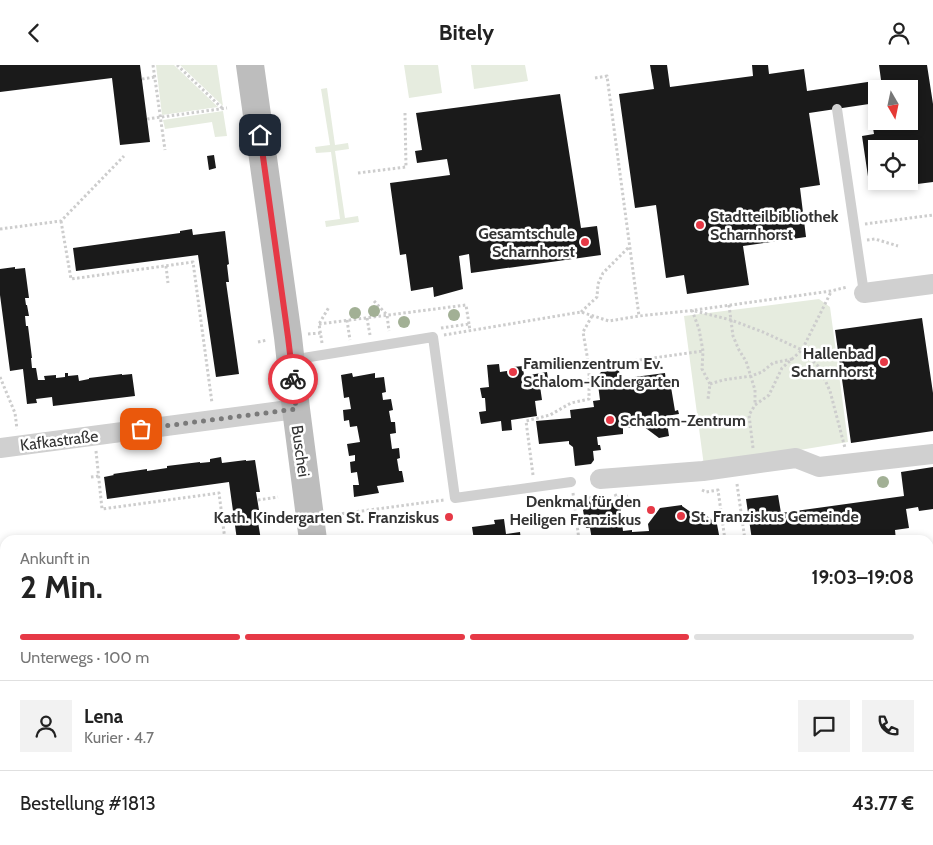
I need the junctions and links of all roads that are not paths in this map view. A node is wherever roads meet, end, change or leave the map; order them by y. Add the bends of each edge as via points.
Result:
1 (250, 65) edge
2 (837, 109) dead end
3 (933, 284) edge
4 (863, 288) joint
5 (291, 360) junction
6 (296, 409) junction
7 (0, 448) edge
8 (933, 454) edge
9 (600, 479) dead end
10 (571, 482) road end
11 (312, 535) edge

1 - 5 street, Buschei
2 - 4 lane
3 - 4 street
5 - 6 street, Buschei
5 - 10 lane via 434,337 455,498
6 - 7 street, Kafkastraße
6 - 11 street, Buschei
8 - 9 street via 819,467 796,458 703,471

